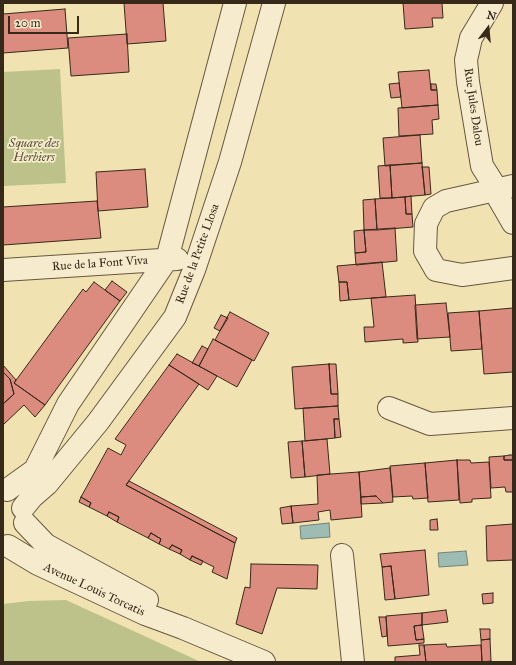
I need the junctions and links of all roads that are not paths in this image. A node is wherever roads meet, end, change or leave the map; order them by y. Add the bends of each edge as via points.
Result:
1 (236, 3) edge
2 (274, 3) edge
3 (492, 3) edge
4 (504, 187) edge
5 (513, 223) edge
6 (198, 259) junction
7 (167, 260) junction
8 (513, 268) edge
9 (3, 270) edge
10 (389, 408) dead end
11 (513, 418) edge
12 (5, 489) edge
13 (24, 515) junction
14 (6, 547) edge
15 (342, 555) dead end
16 (183, 628) junction
17 (264, 662) edge
18 (353, 662) edge

1 - 7 street
2 - 6 street, Rue de la Petite Llosa via 230,162
3 - 4 street, Rue Jules Dalou via 471,38 466,60 482,166
4 - 5 street, Rue Jules Dalou via 498,197
4 - 8 street via 446,201 434,208 426,224 425,251 436,270 462,275
6 - 7 street, Rue de la Font Viva
6 - 13 street, Rue de la Petite Llosa via 175,317 98,422 47,484 32,497
7 - 9 street, Rue de la Font Viva
7 - 12 street via 68,404 34,470
10 - 11 street via 430,424
12 - 13 street, Avenue Louis Torcatis via 20,500
13 - 14 street, Rue de la Petite Llosa via 22,532
13 - 16 street, Avenue Louis Torcatis via 46,545 146,599
14 - 16 street, Avenue Louis Torcatis via 145,614
15 - 18 street
16 - 17 street, Avenue Louis Torcatis

